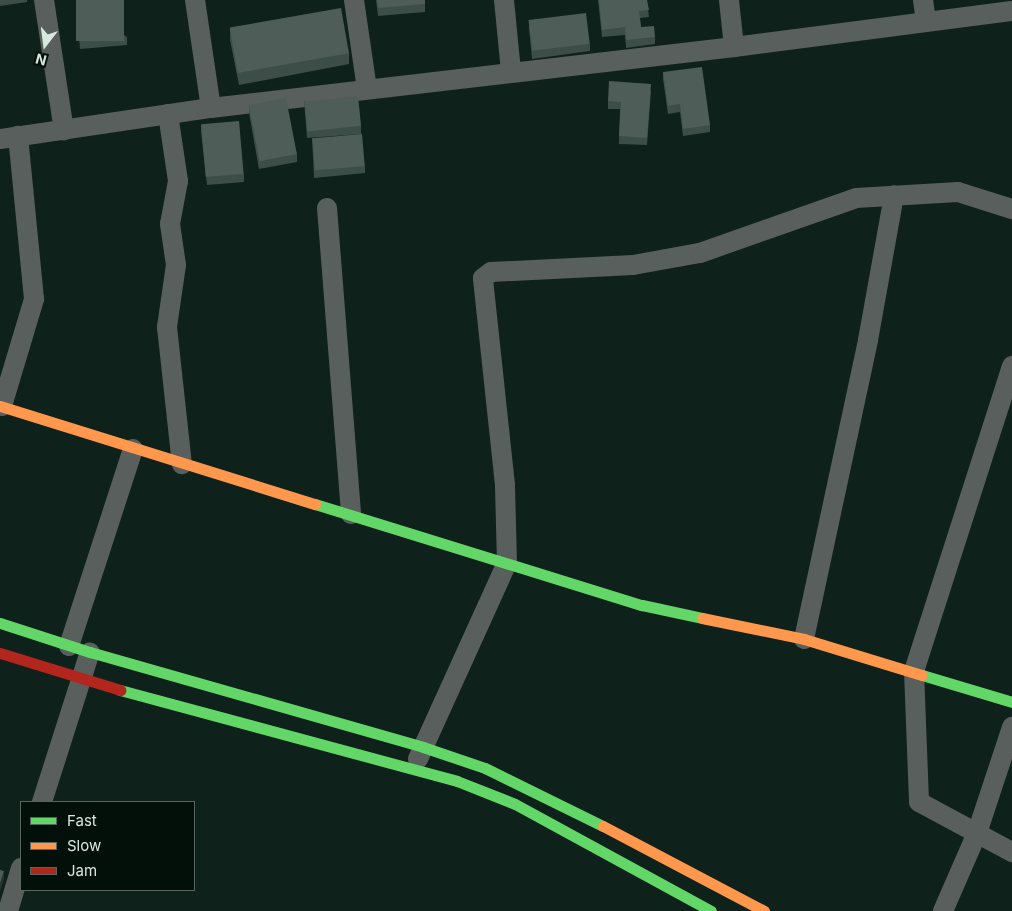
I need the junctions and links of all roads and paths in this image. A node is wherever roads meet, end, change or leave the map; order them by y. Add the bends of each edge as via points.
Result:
1 (44, 0) edge
2 (195, 0) edge
3 (354, 0) edge
4 (504, 0) edge
5 (728, 0) edge
6 (923, 0) edge
7 (1012, 11) edge
8 (926, 22) junction
9 (734, 47) junction
10 (511, 72) junction
11 (367, 89) junction
12 (211, 108) junction
13 (168, 114) junction
14 (64, 130) junction
15 (9, 138) edge
16 (894, 195) junction
17 (326, 208) dead end
18 (1012, 209) edge
19 (1012, 366) edge
20 (1, 406) edge
21 (133, 449) junction
22 (182, 464) junction
23 (351, 514) junction
24 (507, 564) junction
25 (0, 623) edge
26 (804, 639) junction
27 (69, 646) junction
28 (90, 652) junction
29 (0, 653) edge
30 (914, 671) junction
31 (81, 680) junction
32 (1012, 702) edge
33 (1012, 727) edge
34 (423, 747) junction
35 (414, 767) junction
36 (42, 801) edge
37 (977, 833) junction
38 (1012, 852) edge
39 (13, 873) edge
40 (8, 911) edge
41 (711, 911) edge
42 (764, 911) edge
43 (943, 911) edge

1 - 14 street
2 - 12 street
3 - 11 street
4 - 10 street
5 - 9 street
6 - 8 street
7 - 8 street
8 - 9 street
9 - 10 street
10 - 11 street
11 - 12 street
12 - 13 street
13 - 14 street
13 - 22 street via 178,181 170,224 176,265 167,327
14 - 15 street
15 - 20 street via 34,299
16 - 18 street via 958,192
16 - 24 street via 856,198 700,253 633,265 491,272 483,278 505,485
16 - 26 street via 868,340
17 - 23 street
19 - 30 street
20 - 21 street
21 - 22 street
21 - 27 street
22 - 23 street
23 - 24 street
24 - 26 street via 676,614
24 - 34 street
25 - 27 street
26 - 30 street
27 - 28 street
28 - 31 street
28 - 34 street
29 - 31 street
30 - 32 street
30 - 37 street via 919,802
31 - 35 street
31 - 36 street
33 - 37 street
34 - 35 street
34 - 42 street via 485,768 564,805
35 - 41 street via 515,804
37 - 38 street
37 - 43 street
39 - 40 street

